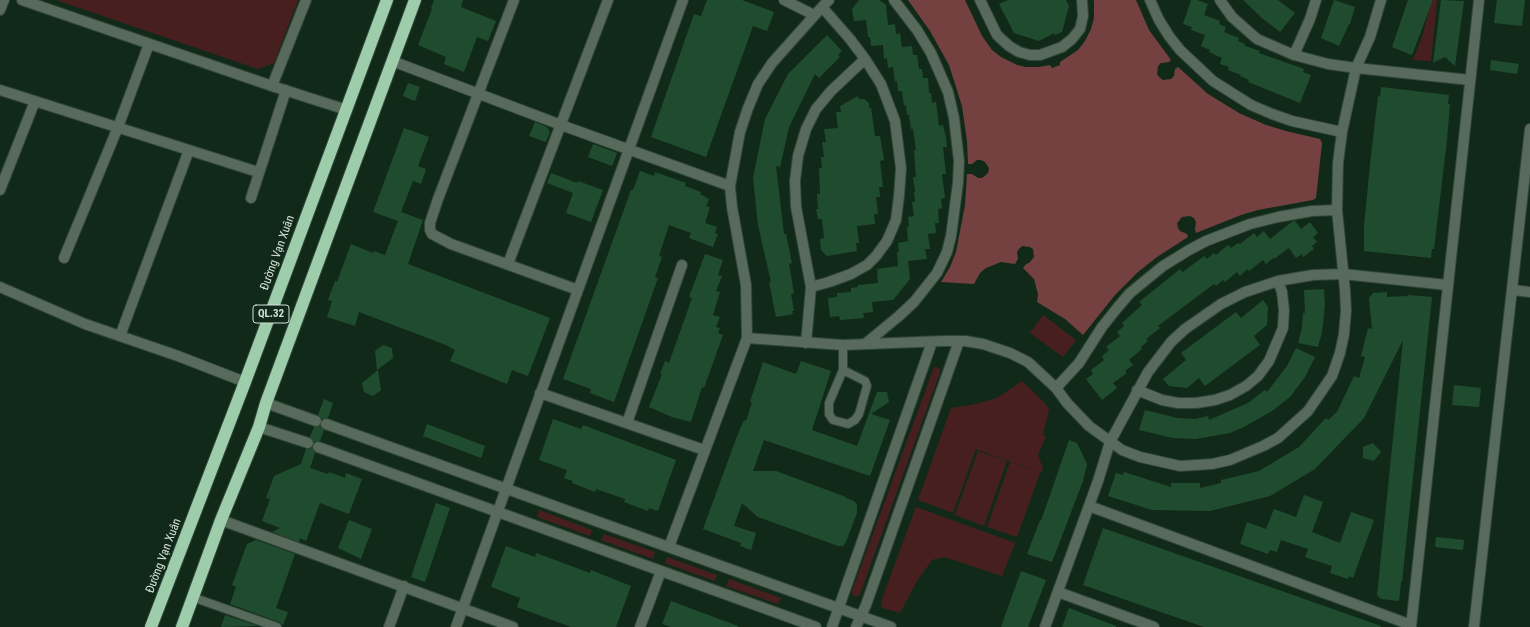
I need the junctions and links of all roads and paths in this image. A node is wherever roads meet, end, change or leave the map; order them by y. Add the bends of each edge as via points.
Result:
1 (4, 0) edge
2 (22, 0) edge
3 (306, 0) edge
4 (387, 0) edge
5 (415, 0) edge
6 (514, 0) edge
7 (608, 0) edge
8 (683, 0) edge
9 (784, 0) edge
10 (894, 0) edge
11 (980, 0) edge
12 (1082, 0) edge
13 (1150, 0) edge
14 (1220, 0) edge
15 (1381, 0) edge
16 (1478, 0) edge
17 (1313, 1) edge
18 (826, 3) edge
19 (0, 10) edge
20 (814, 15) junction
21 (149, 44) junction
22 (1294, 55) junction
23 (865, 59) junction
24 (392, 62) junction
25 (1356, 68) junction
26 (1470, 80) junction
27 (272, 86) junction
28 (0, 90) edge
29 (286, 90) junction
30 (478, 94) junction
31 (35, 101) junction
32 (346, 110) junction
33 (561, 125) junction
34 (118, 127) junction
35 (1530, 129) edge
36 (1342, 132) junction
37 (189, 150) junction
38 (629, 150) junction
39 (258, 172) junction
40 (730, 186) junction
41 (0, 190) edge
42 (251, 198) dead end
43 (1336, 210) junction
44 (64, 258) dead end
45 (508, 264) junction
46 (682, 265) dead end
47 (1343, 274) junction
48 (1278, 281) junction
49 (1447, 285) junction
50 (0, 287) edge
51 (811, 287) junction
52 (578, 290) junction
53 (1513, 290) junction
54 (1530, 292) edge
55 (120, 336) junction
56 (747, 338) junction
57 (959, 341) junction
58 (932, 342) junction
59 (806, 343) junction
60 (865, 344) junction
61 (843, 345) junction
62 (843, 370) junction
63 (245, 382) junction
64 (1056, 388) junction
65 (1137, 390) junction
66 (540, 393) junction
67 (266, 403) junction
68 (626, 423) junction
69 (259, 427) junction
70 (1110, 442) junction
71 (704, 450) junction
72 (505, 490) junction
73 (1089, 506) junction
74 (498, 511) junction
75 (221, 520) junction
76 (670, 547) junction
77 (661, 571) junction
78 (404, 586) junction
79 (1058, 592) junction
80 (192, 597) junction
81 (463, 608) junction
82 (838, 608) junction
83 (861, 616) junction
84 (1411, 626) edge
85 (151, 627) edge
86 (182, 627) edge
87 (277, 627) edge
88 (389, 627) edge
89 (456, 627) edge
90 (513, 627) edge
91 (640, 627) edge
92 (816, 627) edge
93 (832, 627) edge
94 (856, 627) edge
95 (891, 627) edge
96 (1045, 627) edge
97 (1154, 627) edge
98 (1474, 627) edge

1 - 19 street
2 - 21 street
3 - 27 street
4 - 32 highway, Đường Vạn Xuân / QL.32
5 - 24 highway, QL.32
6 - 30 street
7 - 33 street
8 - 38 street
9 - 20 street
10 - 60 street via 918,30 948,92 959,161 958,183 951,236 937,273 910,306
11 - 12 street via 997,35 1009,46 1019,52 1040,55 1062,47 1072,40 1080,28 1083,16
13 - 36 street via 1169,36 1213,81 1245,102 1272,114
14 - 22 street via 1232,17 1257,39
15 - 25 street via 1370,37
16 - 26 street
17 - 22 street via 1310,19
18 - 20 street
18 - 23 street via 840,27
20 - 40 street via 772,63 758,84 740,132
21 - 27 street
21 - 34 street
22 - 25 street
23 - 51 street via 816,109 806,129 798,156 796,208
23 - 51 street via 881,84 895,121 901,168 896,220 887,241 867,265 852,274
24 - 30 street
24 - 67 highway, QL.32
25 - 26 street
25 - 36 street
26 - 49 street
27 - 29 street
28 - 31 street
29 - 32 street
29 - 39 street
30 - 33 street
30 - 45 street via 438,199 430,230 432,234 451,244
31 - 34 street
31 - 41 street
32 - 63 highway, Đường Vạn Xuân / QL.32
33 - 38 street
33 - 45 street
34 - 37 street
34 - 44 street
35 - 53 street
36 - 43 street
37 - 39 street
37 - 55 street
38 - 40 street
38 - 52 street
39 - 42 street
40 - 56 street via 746,285
43 - 47 street
43 - 64 street via 1312,211 1250,224 1218,236 1163,266 1118,306 1079,363
45 - 52 street
46 - 68 street
47 - 48 street via 1313,275
47 - 49 street
47 - 70 street via 1346,312 1344,334 1332,376 1308,411 1278,438 1230,460 1180,466 1150,460 1122,450
48 - 65 street via 1245,292 1184,329 1159,356
48 - 65 street via 1284,310 1283,328 1269,361 1258,376 1246,386 1230,395 1196,403 1162,400
49 - 84 street
50 - 55 street via 85,324
51 - 59 street
52 - 66 street
53 - 54 street
53 - 98 street
55 - 63 street
56 - 59 street
56 - 71 street
57 - 58 street
57 - 64 street via 983,344 1010,353 1028,362
57 - 83 street
58 - 60 street
58 - 82 street
59 - 61 street
60 - 61 street
61 - 62 lane
62 - 62 lane via 829,403 829,414 832,420 848,424 859,414 867,386 865,381
63 - 85 highway, Đường Vạn Xuân / QL.32
64 - 70 street via 1089,426
65 - 70 street
66 - 68 street
66 - 72 street
67 - 69 highway, QL.32
67 - 72 street
68 - 71 street
69 - 74 street
69 - 75 highway, QL.32
70 - 73 street
71 - 76 street
72 - 74 street
72 - 76 street
73 - 79 street
73 - 84 street
74 - 77 street
74 - 81 street
75 - 78 street
75 - 80 highway, QL.32
76 - 82 street
77 - 91 street
77 - 92 street
78 - 81 street
78 - 88 street
79 - 96 street
79 - 97 street
80 - 86 highway, QL.32
80 - 87 lane
81 - 89 street
81 - 90 street
82 - 83 street
82 - 93 street
83 - 94 street
83 - 95 street

